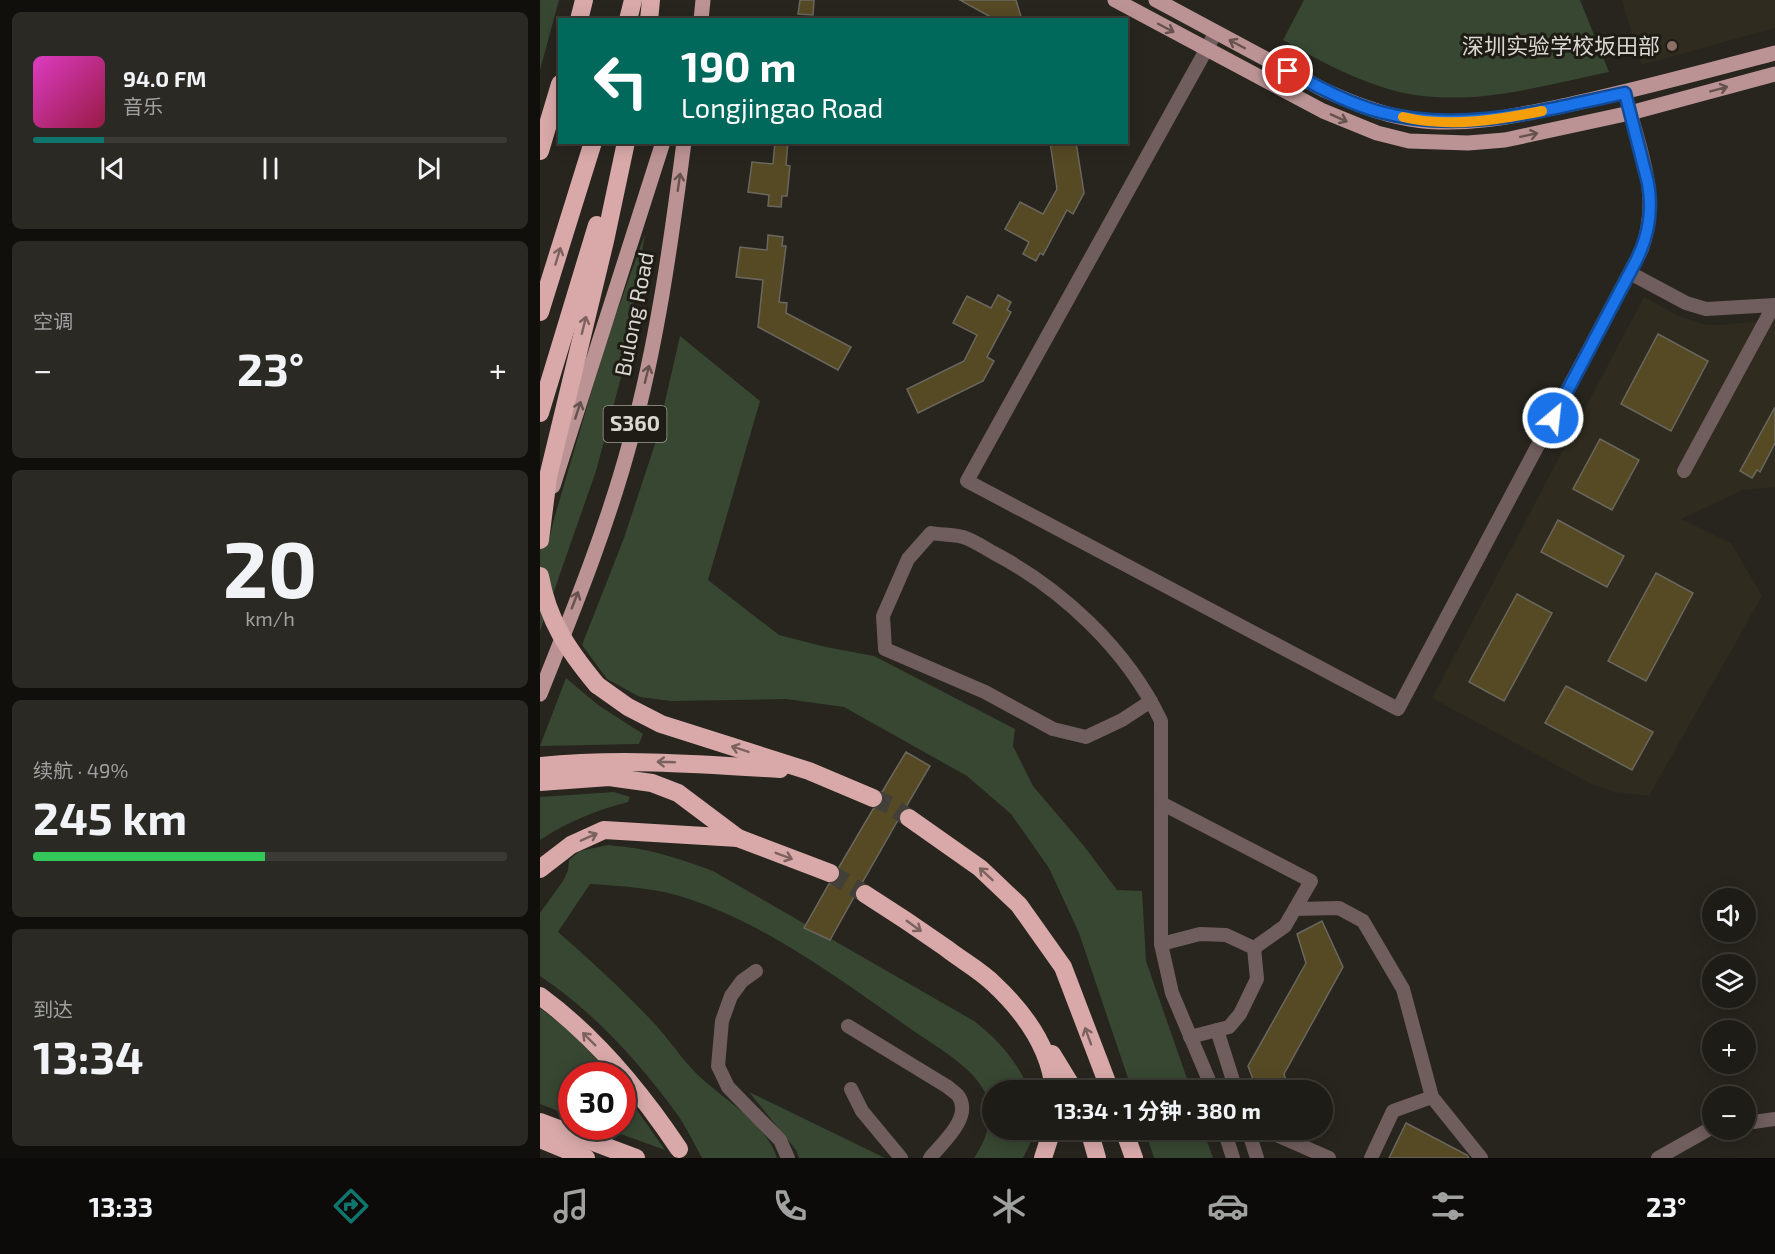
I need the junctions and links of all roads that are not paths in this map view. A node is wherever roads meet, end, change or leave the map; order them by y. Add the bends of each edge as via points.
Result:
1 (584, 0) edge
2 (633, 0) edge
3 (651, 0) edge
4 (1115, 0) edge
5 (1156, 0) edge
6 (580, 18) edge
7 (628, 18) edge
8 (649, 18) edge
9 (1216, 32) junction
10 (1207, 49) junction
11 (1775, 53) edge
12 (1775, 74) edge
13 (558, 91) edge
14 (1625, 93) junction
15 (1630, 113) junction
16 (592, 144) edge
17 (623, 144) edge
18 (624, 144) edge
19 (662, 144) edge
20 (684, 144) edge
21 (540, 151) edge
22 (1630, 273) junction
23 (1774, 305) edge
24 (540, 312) edge
25 (540, 413) edge
26 (1684, 471) dead end
27 (540, 526) edge
28 (540, 540) edge
29 (540, 576) edge
30 (540, 694) edge
31 (1151, 701) junction
32 (540, 766) edge
33 (809, 771) junction
34 (564, 772) junction
35 (540, 782) edge
36 (873, 798) tunnel mouth
37 (1161, 803) junction
38 (909, 818) tunnel mouth
39 (738, 838) junction
40 (540, 869) edge
41 (830, 873) tunnel mouth
42 (865, 894) tunnel mouth
43 (1295, 909) junction
44 (1161, 944) junction
45 (1254, 948) junction
46 (756, 971) dead end
47 (540, 996) edge
48 (848, 1026) dead end
49 (1217, 1030) junction
50 (1035, 1031) junction
51 (1190, 1037) junction
52 (1053, 1080) edge
53 (1068, 1080) edge
54 (1106, 1080) edge
55 (1209, 1080) edge
56 (1233, 1080) edge
57 (851, 1089) dead end
58 (1432, 1097) junction
59 (1775, 1119) edge
60 (540, 1122) edge
61 (1756, 1122) edge
62 (1702, 1133) edge
63 (540, 1138) edge
64 (1049, 1140) edge
65 (1092, 1140) edge
66 (1119, 1140) edge
67 (1128, 1140) edge
68 (1227, 1140) edge
69 (1251, 1140) edge
70 (1288, 1140) edge
71 (679, 1149) dead end
72 (586, 1158) edge
73 (636, 1158) edge
74 (788, 1158) edge
75 (902, 1158) edge
76 (930, 1158) edge
77 (1043, 1158) edge
78 (1097, 1158) edge
79 (1121, 1158) edge
80 (1134, 1158) edge
81 (1233, 1158) edge
82 (1257, 1158) edge
83 (1329, 1158) edge
84 (1371, 1158) edge
85 (1481, 1158) edge
86 (1658, 1158) edge

1 - 6 highway
2 - 7 highway
3 - 8 highway
4 -> 10 main road
5 - 9 main road
9 - 10 street
14 -> 9 main road via 1505,118 1469,122 1410,119 1333,94
10 -> 15 main road via 1323,111 1409,141 1504,140
10 - 22 street via 967,481 1398,709
11 - 14 main road
15 -> 12 main road
13 - 21 highway
14 - 15 street
15 - 22 street via 1651,210 1642,249
24 -> 16 highway
17 - 25 highway
27 -> 18 highway
27 -> 19 main road
30 -> 20 main road, Bulong Road / S360 via 607,519 630,441 650,362
22 - 23 street via 1686,303 1706,309
23 - 26 street
27 - 28 highway
33 -> 29 highway, bridge via 661,724 597,685 557,630 545,602
31 - 31 street via 1086,737 1053,729 985,692 885,650 883,616 908,559 931,533 964,537 1008,561 1050,589 1088,622
31 - 37 street via 1161,721
32 - 34 highway
33 -> 34 highway via 667,762
33 - 36 highway
34 - 35 highway
34 - 39 highway via 652,783 678,793
37 - 43 street via 1311,881
37 - 44 street
54 -> 38 highway via 1063,967 1019,905 980,868
40 -> 39 highway via 571,845 604,830
39 -> 41 highway
42 -> 50 highway via 994,983
43 - 45 street via 1285,926
43 - 58 street via 1339,908 1363,921 1403,989
44 - 45 street via 1217,934
44 - 51 street via 1172,993
45 - 49 street via 1257,979 1240,1014 1229,1027
46 - 74 street via 731,996 722,1021 718,1066 728,1086 780,1140
71 -> 47 highway via 614,1064
48 - 76 street via 959,1096 962,1110 957,1125
49 - 51 street
49 - 56 street
50 - 52 highway
50 - 53 highway
51 - 55 street
57 - 75 street via 862,1111
58 - 84 street via 1393,1111
58 - 85 street
59 - 61 street
60 - 73 highway
62 - 86 street
63 - 72 highway
64 - 77 highway
65 - 78 highway
66 - 79 highway
67 - 80 highway
68 - 81 street
69 - 82 street
70 - 83 street

